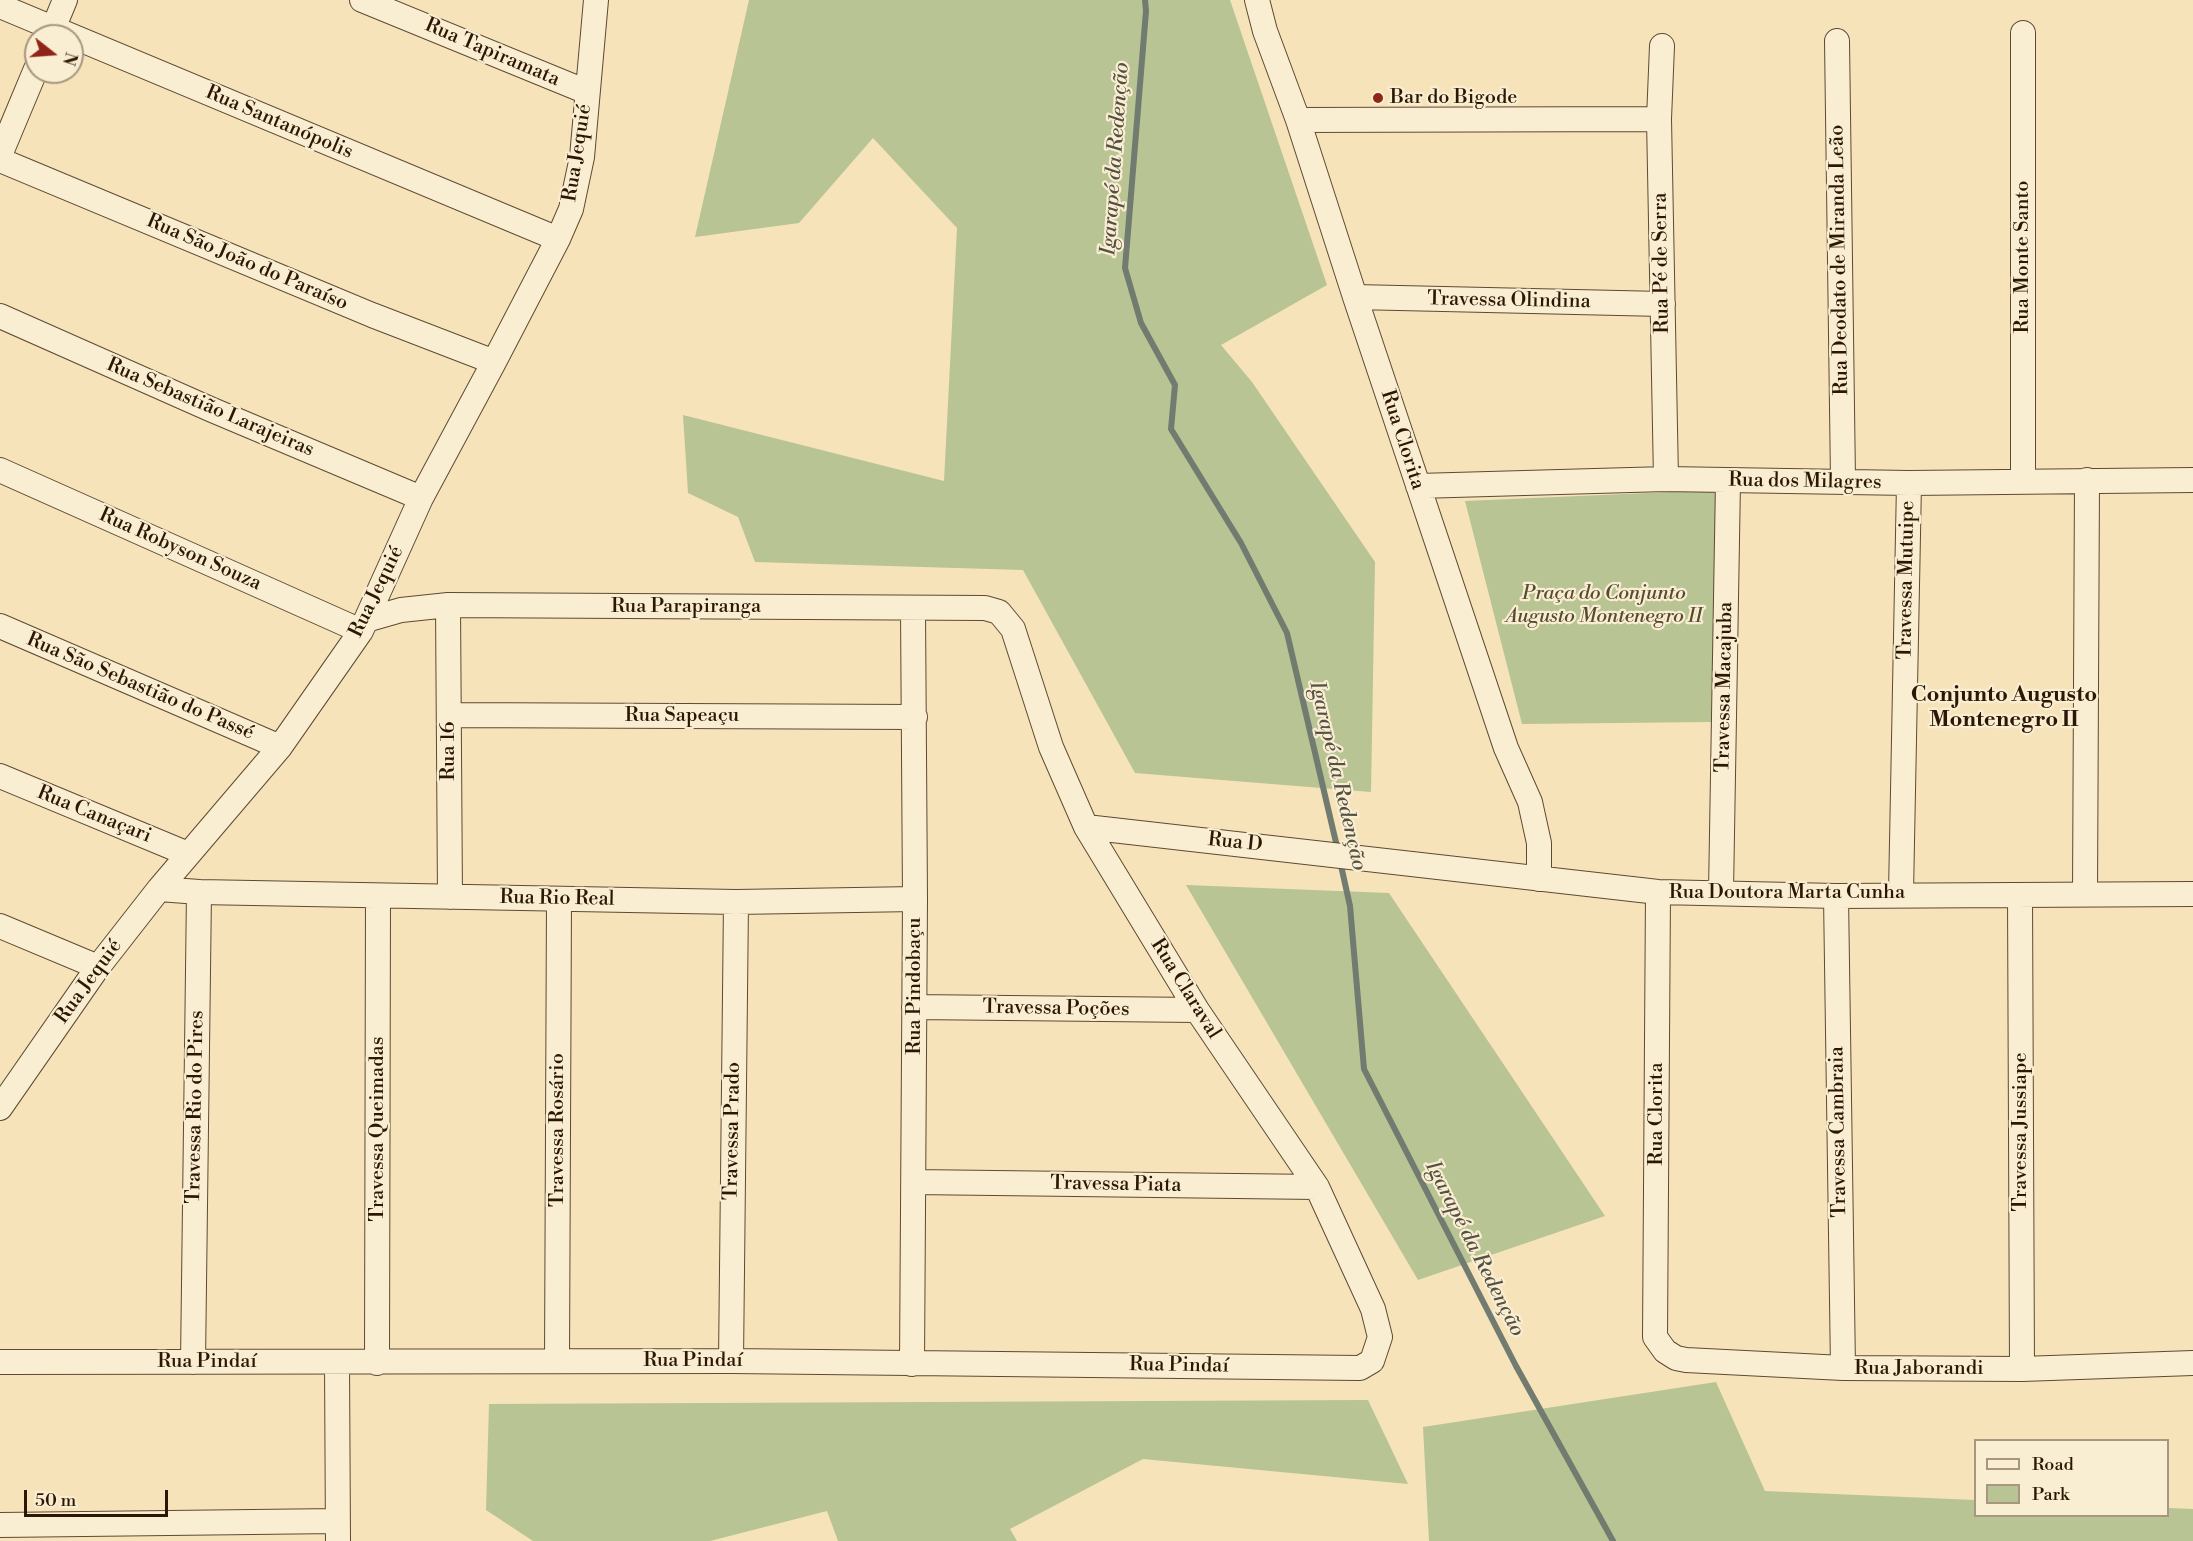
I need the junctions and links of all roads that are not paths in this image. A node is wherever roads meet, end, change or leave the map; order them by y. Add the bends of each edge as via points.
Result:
1 (65, 0) edge
2 (363, 0) edge
3 (596, 0) edge
4 (1257, 0) edge
5 (0, 6) edge
6 (35, 24) edge
7 (54, 24) edge
8 (2023, 33) dead end
9 (1837, 40) dead end
10 (84, 45) edge
11 (1662, 46) dead end
12 (30, 84) edge
13 (587, 92) junction
14 (1659, 119) junction
15 (1299, 120) junction
16 (0, 155) edge
17 (0, 160) edge
18 (558, 239) junction
19 (1355, 297) junction
20 (1663, 304) junction
21 (0, 316) edge
22 (494, 363) junction
23 (0, 470) edge
24 (1666, 479) junction
25 (1843, 480) junction
26 (2087, 480) junction
27 (2193, 480) edge
28 (1728, 481) junction
29 (2023, 482) junction
30 (1909, 483) junction
31 (1418, 486) junction
32 (421, 498) junction
33 (448, 605) junction
34 (913, 609) junction
35 (1005, 618) joint
36 (364, 625) junction
37 (0, 626) edge
38 (449, 715) junction
39 (915, 717) junction
40 (280, 747) junction
41 (0, 776) edge
42 (1086, 827) junction
43 (188, 854) junction
44 (1384, 860) joint
45 (1539, 879) junction
46 (159, 889) junction
47 (199, 892) junction
48 (1658, 892) junction
49 (1721, 892) junction
50 (1901, 893) junction
51 (2085, 894) junction
52 (2193, 894) edge
53 (2020, 895) junction
54 (378, 896) junction
55 (1836, 896) junction
56 (450, 897) junction
57 (559, 899) junction
58 (915, 899) junction
59 (736, 902) junction
60 (0, 926) edge
61 (98, 967) junction
62 (914, 1007) junction
63 (1197, 1010) junction
64 (8, 1080) edge
65 (0, 1108) edge
66 (914, 1182) junction
67 (1317, 1187) junction
68 (1655, 1337) joint
69 (1377, 1351) joint
70 (557, 1361) junction
71 (731, 1361) junction
72 (0, 1362) edge
73 (193, 1362) junction
74 (337, 1362) junction
75 (377, 1363) junction
76 (2193, 1363) edge
77 (912, 1364) junction
78 (1843, 1368) junction
79 (2022, 1369) junction
80 (0, 1525) edge
81 (338, 1531) edge

1 - 7 street
2 - 13 street, Rua Tapiramata
3 - 13 street, Rua Jequié
4 - 15 street, Rua Clorita
5 - 6 street, Rua Santanópolis
8 - 29 street, Rua Monte Santo
9 - 25 street, Rua Deodato de Miranda Leão
10 - 18 street, Rua Santanópolis
11 - 14 street, Rua Pé de Serra
12 - 16 street
13 - 18 street, Rua Jequié via 582,157 571,209
14 - 15 street
14 - 20 street, Rua Pé de Serra
15 - 19 street, Rua Clorita
17 - 22 street, Rua São João do Paraíso
18 - 22 street, Rua Jequié
19 - 20 street, Travessa Olindina
19 - 31 street, Rua Clorita
20 - 24 street, Rua Pé de Serra
21 - 32 street, Rua Sebastião Larajeiras
22 - 32 street, Rua Jequié
23 - 36 street, Rua Robyson Souza
24 - 28 street, Rua dos Milagres
24 - 31 street, Rua dos Milagres
25 - 28 street, Rua dos Milagres
25 - 30 street, Rua dos Milagres
26 - 27 street, Rua dos Milagres
26 - 29 street, Rua dos Milagres
26 - 51 street
28 - 49 street, Travessa Macajuba
29 - 30 street, Rua dos Milagres
30 - 50 street, Travessa Mutuipe
31 - 45 street, Rua Clorita via 1506,747 1536,822
32 - 36 street, Rua Jequié
33 - 34 street, Rua Parapiranga
33 - 36 street, Rua Parapiranga via 401,610
33 - 38 street, Rua 16
34 - 35 street, Rua Parapiranga via 985,608
34 - 39 street, Rua Pindobaçu
35 - 42 street, Rua Claraval via 1013,629 1050,747
36 - 40 street, Rua Jequié
37 - 40 street, Rua São Sebastião do Passé
38 - 39 street, Rua Sapeaçu
38 - 56 street, Rua 16
39 - 58 street, Rua Pindobaçu
40 - 43 street, Rua Jequié
41 - 43 street, Rua Canaçari
42 - 44 street, Rua D
42 - 63 street, Rua Claraval
43 - 46 street, Rua Jequié
44 - 45 street, Rua Doutora Marta Cunha
45 - 48 street, Rua Doutora Marta Cunha
46 - 47 street
46 - 61 street, Rua Jequié
47 - 54 street, Rua Rio Real
47 - 73 street, Travessa Rio do Pires
48 - 49 street, Rua Doutora Marta Cunha
48 - 68 street, Rua Clorita
49 - 55 street, Rua Doutora Marta Cunha
50 - 53 street, Rua Doutora Marta Cunha
50 - 55 street, Rua Doutora Marta Cunha
51 - 52 street, Rua Doutora Marta Cunha
51 - 53 street, Rua Doutora Marta Cunha
53 - 79 street, Travessa Jussiape
54 - 56 street, Rua Rio Real
54 - 75 street, Travessa Queimadas
55 - 78 street, Travessa Cambraia
56 - 57 street, Rua Rio Real
57 - 59 street, Rua Rio Real
57 - 70 street, Travessa Rosário
58 - 59 street, Rua Rio Real
58 - 62 street, Rua Pindobaçu
59 - 71 street, Travessa Prado
60 - 61 street
61 - 64 street, Rua Jequié
62 - 63 street, Travessa Poções
62 - 66 street, Rua Pindobaçu
63 - 67 street, Rua Claraval
64 - 65 street, Rua Jequié
66 - 67 street, Travessa Piata
66 - 77 street, Rua Pindobaçu
67 - 69 street, Rua Claraval via 1373,1309 1380,1337
68 - 78 street, Rua Jaborandi via 1665,1351 1686,1360
69 - 77 street, Rua Pindaí via 1372,1361 1360,1368
70 - 71 street, Rua Pindaí
70 - 75 street, Rua Pindaí
71 - 77 street, Rua Pindaí
72 - 73 street, Rua Pindaí
73 - 74 street, Rua Pindaí
74 - 75 street, Rua Pindaí
74 - 81 street
76 - 79 street, Rua Jaborandi
78 - 79 street, Rua Jaborandi
80 - 81 street

